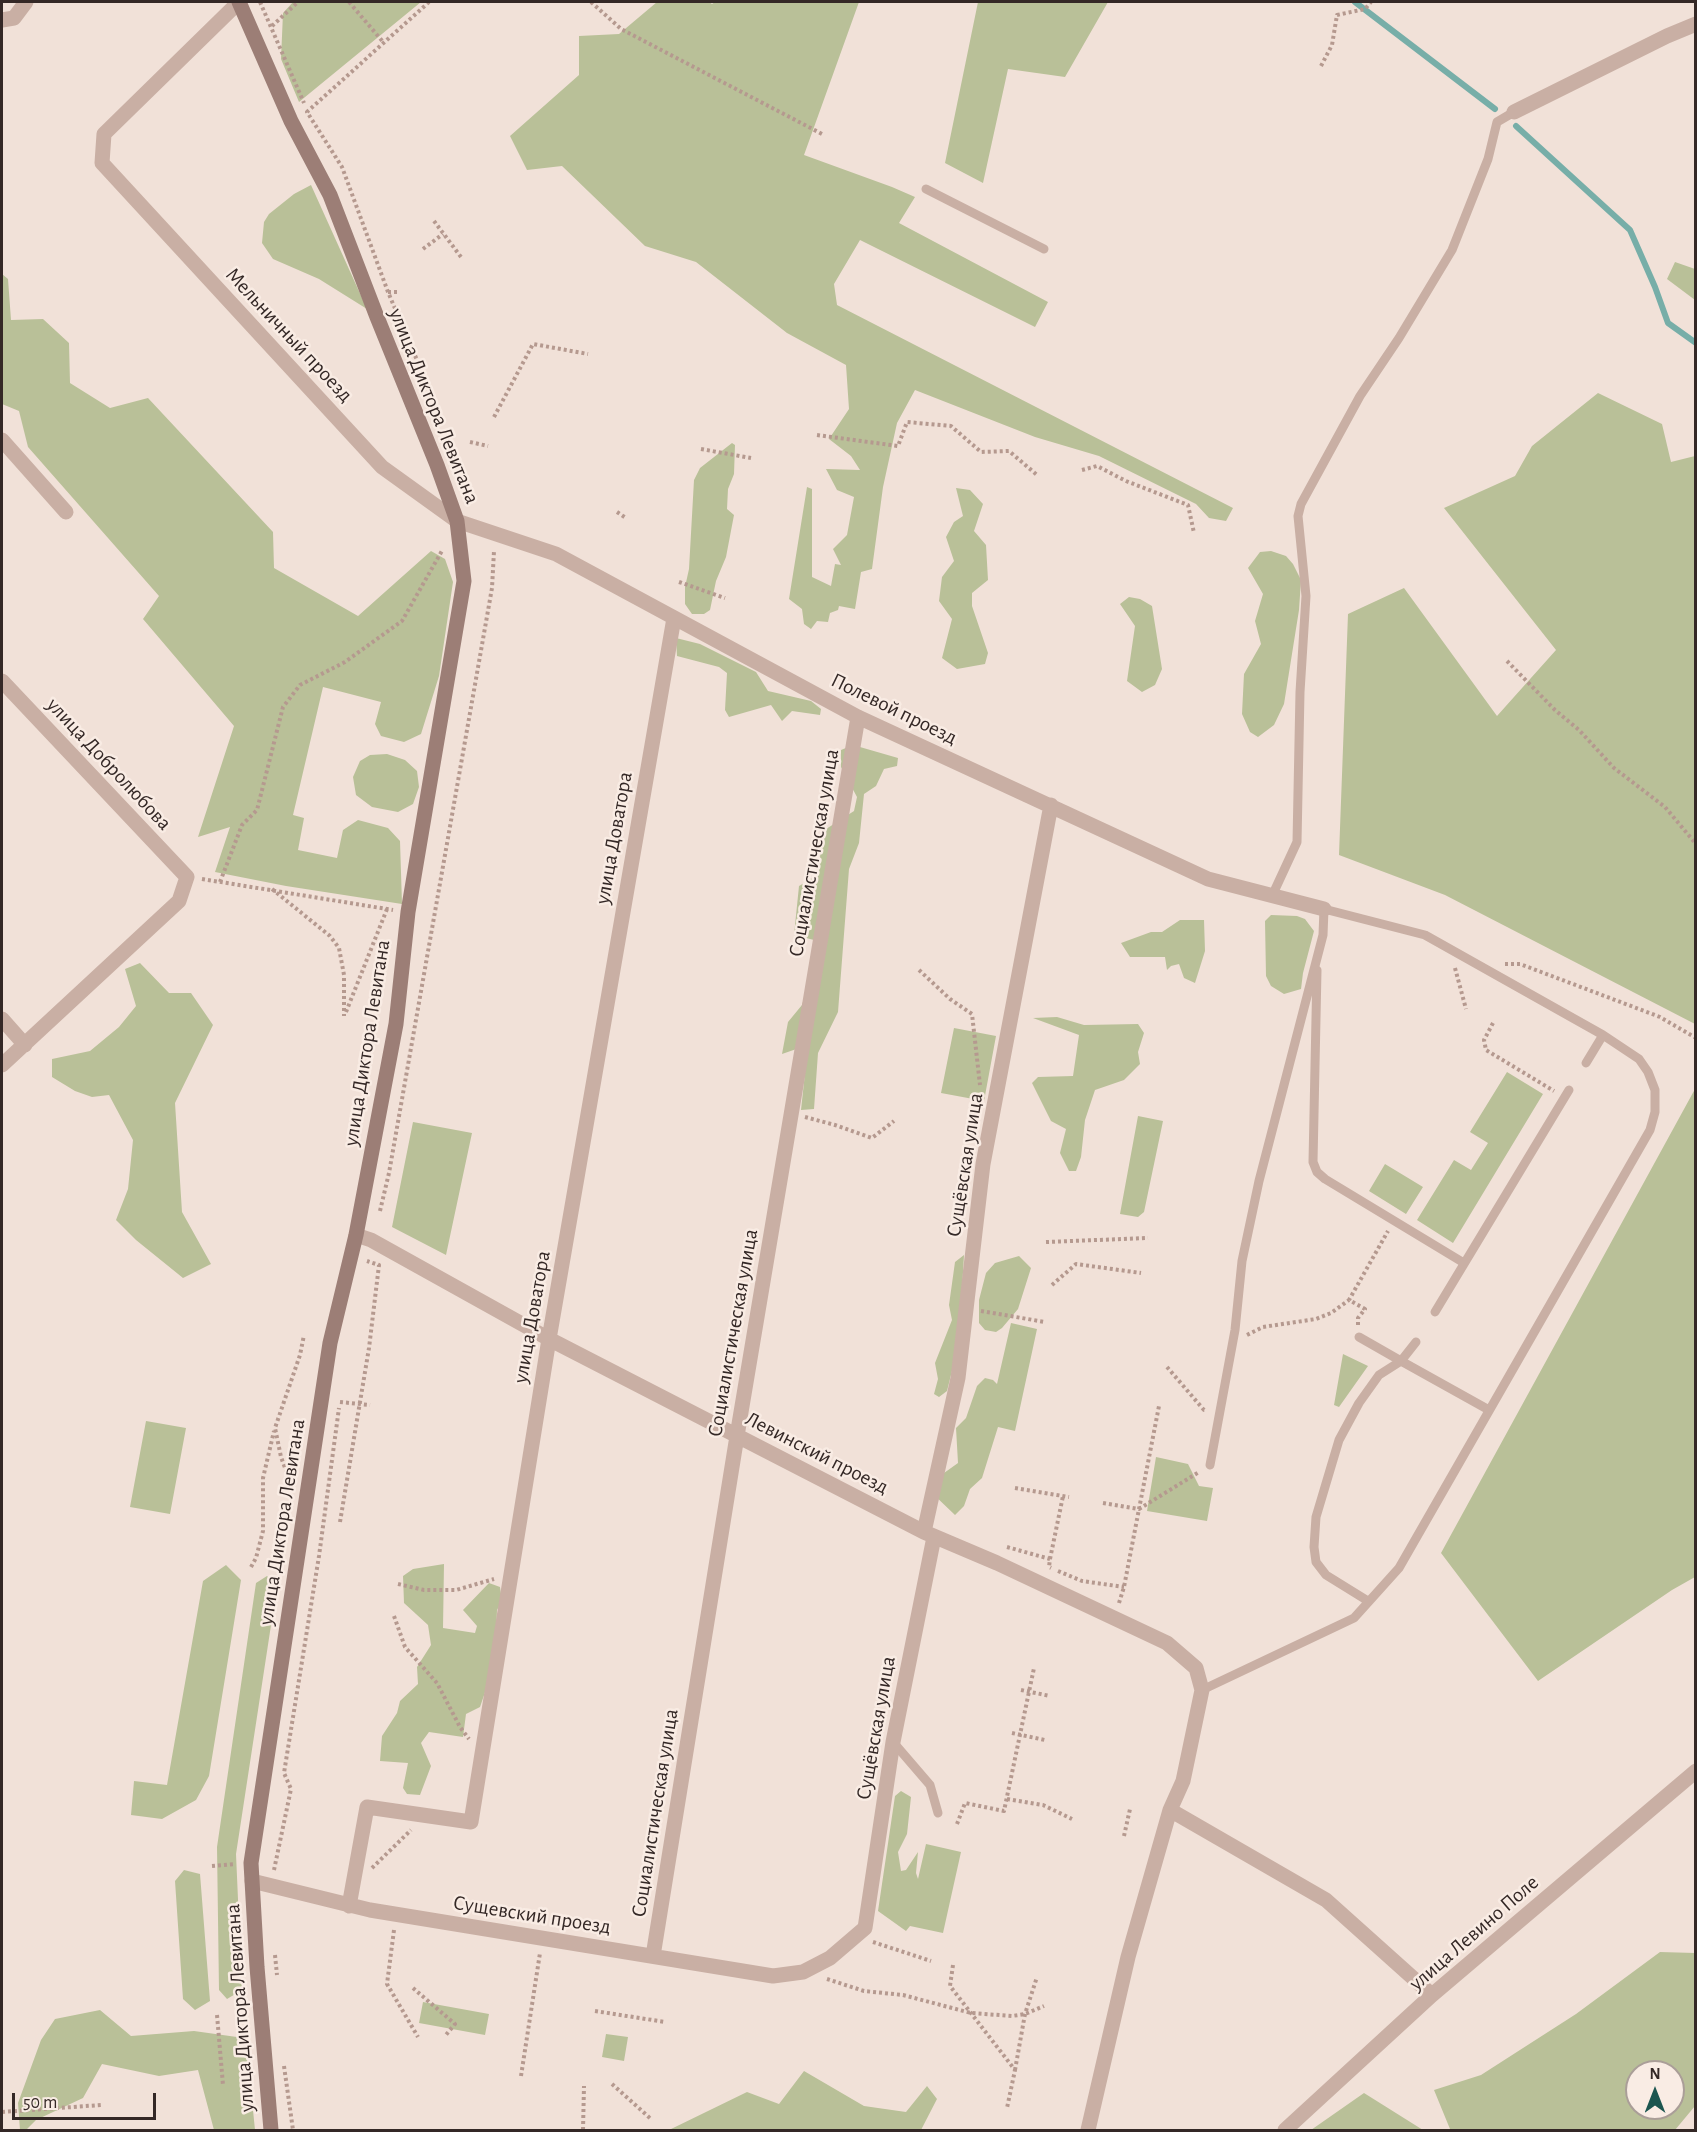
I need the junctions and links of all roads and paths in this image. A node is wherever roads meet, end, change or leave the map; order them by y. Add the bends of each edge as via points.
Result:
1 (26, 2) edge
2 (239, 2) edge
3 (260, 2) edge
4 (298, 2) edge
5 (349, 2) edge
6 (429, 2) edge
7 (591, 2) edge
8 (1371, 2) edge
9 (2, 20) edge
10 (1695, 24) edge
11 (272, 26) junction
12 (384, 43) junction
13 (1322, 66) dead end
14 (308, 112) junction
15 (1514, 112) joint
16 (824, 135) dead end
17 (926, 189) dead end
18 (434, 221) dead end
19 (443, 234) junction
20 (423, 249) dead end
21 (1044, 249) dead end
22 (461, 257) dead end
23 (388, 292) junction
24 (398, 292) dead end
25 (588, 354) dead end
26 (428, 386) dead end
27 (494, 417) dead end
28 (817, 435) dead end
29 (2, 440) edge
30 (470, 442) dead end
31 (488, 446) dead end
32 (700, 449) dead end
33 (751, 458) dead end
34 (1082, 470) dead end
35 (1037, 475) dead end
36 (66, 512) dead end
37 (617, 512) dead end
38 (626, 518) dead end
39 (457, 521) junction
40 (496, 532) junction
41 (1194, 533) dead end
42 (679, 582) dead end
43 (725, 598) dead end
44 (674, 618) junction
45 (1507, 661) dead end
46 (2, 681) edge
47 (858, 717) junction
48 (1050, 805) junction
49 (1695, 844) edge
50 (187, 877) junction
51 (220, 882) junction
52 (272, 889) junction
53 (1272, 896) junction
54 (375, 907) dead end
55 (387, 909) dead end
56 (1324, 909) junction
57 (1450, 950) junction
58 (1317, 955) junction
59 (1478, 965) junction
60 (919, 970) dead end
61 (1466, 1009) dead end
62 (2, 1018) edge
63 (1493, 1023) dead end
64 (1603, 1035) junction
65 (1695, 1038) edge
66 (24, 1045) junction
67 (1586, 1063) dead end
68 (2, 1065) edge
69 (996, 1094) junction
70 (1567, 1094) joint
71 (894, 1121) dead end
72 (790, 1123) junction
73 (379, 1213) dead end
74 (1394, 1220) junction
75 (356, 1235) junction
76 (1148, 1238) dead end
77 (1046, 1242) dead end
78 (364, 1260) dead end
79 (1464, 1263) junction
80 (1141, 1274) dead end
81 (1052, 1285) dead end
82 (1349, 1300) junction
83 (966, 1308) junction
84 (1435, 1312) dead end
85 (1046, 1322) dead end
86 (304, 1335) dead end
87 (1359, 1338) joint
88 (549, 1339) junction
89 (1233, 1341) junction
90 (1416, 1342) dead end
91 (1401, 1361) junction
92 (1167, 1367) dead end
93 (342, 1391) dead end
94 (340, 1402) junction
95 (359, 1404) junction
96 (370, 1405) dead end
97 (1159, 1406) dead end
98 (1204, 1410) dead end
99 (1489, 1410) junction
100 (275, 1428) junction
101 (737, 1436) junction
102 (1210, 1465) joint
103 (292, 1486) dead end
104 (1015, 1488) dead end
105 (1063, 1496) junction
106 (1069, 1497) dead end
107 (1103, 1503) dead end
108 (1138, 1509) junction
109 (340, 1522) dead end
110 (929, 1534) junction
111 (1001, 1546) dead end
112 (1050, 1559) junction
113 (251, 1567) dead end
114 (511, 1576) junction
115 (398, 1584) dead end
116 (1368, 1601) junction
117 (394, 1616) dead end
118 (1034, 1668) dead end
119 (1020, 1690) dead end
120 (1202, 1690) junction
121 (1029, 1692) junction
122 (1050, 1696) dead end
123 (1012, 1733) dead end
124 (1020, 1735) junction
125 (1045, 1740) dead end
126 (893, 1742) junction
127 (484, 1744) junction
128 (1695, 1772) edge
129 (1007, 1798) junction
130 (1130, 1809) dead end
131 (1170, 1810) junction
132 (938, 1813) dead end
133 (425, 1815) junction
134 (1072, 1819) dead end
135 (957, 1824) dead end
136 (1124, 1836) dead end
137 (251, 1863) junction
138 (212, 1866) dead end
139 (355, 1876) junction
140 (252, 1881) junction
141 (270, 1885) junction
142 (349, 1906) junction
143 (396, 1914) junction
144 (860, 1932) junction
145 (542, 1938) junction
146 (275, 1954) dead end
147 (654, 1956) junction
148 (931, 1961) dead end
149 (953, 1965) dead end
150 (803, 1972) junction
151 (1037, 1977) dead end
152 (277, 1978) dead end
153 (413, 1988) dead end
154 (1432, 1995) junction
155 (1044, 2006) dead end
156 (595, 2012) dead end
157 (970, 2013) junction
158 (1025, 2014) junction
159 (217, 2015) dead end
160 (665, 2022) dead end
161 (445, 2036) dead end
162 (418, 2037) dead end
163 (283, 2057) dead end
164 (1015, 2070) junction
165 (521, 2076) dead end
166 (612, 2084) dead end
167 (223, 2085) dead end
168 (584, 2086) dead end
169 (100, 2105) dead end
170 (1007, 2108) dead end
171 (2, 2112) edge
172 (652, 2120) dead end
173 (271, 2130) edge
174 (293, 2130) edge
175 (583, 2130) edge
176 (1088, 2130) edge
177 (1285, 2130) edge

1 - 9 street via 14,18
2 - 39 street, улица Диктора Левитана via 291,121 330,195
2 - 39 street, Мельничный проезд via 104,134 102,163 382,467
3 - 11 path
4 - 11 path
5 - 12 path
6 - 12 path
7 - 16 path via 621,29
8 - 13 path via 1365,9 1336,15 1332,45
10 - 15 street
11 - 14 path
12 - 14 path
14 - 23 path via 342,167
15 - 53 lane via 1497,122 1488,159 1452,250 1359,396 1301,504 1298,516 1306,596 1297,842
17 - 21 lane
18 - 19 path
19 - 20 path
19 - 22 path
23 - 24 path
23 - 26 path
25 - 27 path via 533,344
28 - 35 path via 898,446 907,422 951,426 981,452 1009,451
29 - 36 street
30 - 31 path
32 - 33 path
34 - 41 path via 1097,466 1188,505
37 - 38 path
39 - 40 street, Полевой проезд
39 - 51 path via 402,621 345,662 300,685 283,707 257,810 242,825
39 - 75 street, улица Диктора Левитана via 464,581 408,912 396,1024
40 - 44 street, Полевой проезд via 556,554
40 - 73 path via 490,600
42 - 43 path
44 - 47 street, Полевой проезд
44 - 88 street, улица Доватора
45 - 49 path via 1614,768 1665,807
46 - 50 street, улица Добролюбова
47 - 48 street, Полевой проезд
47 - 72 street, Социалистическая улица
48 - 53 street, Полевой проезд via 1208,879
48 - 69 street, Сущёвская улица
50 - 51 path
50 - 66 street via 179,902
51 - 52 path
52 - 54 path
52 - 55 path via 330,936 339,948 345,975 345,1016
53 - 56 street, Полевой проезд
56 - 57 lane via 1425,935
56 - 58 lane
57 - 59 lane
57 - 61 path
58 - 74 lane via 1313,1162 1325,1179
58 - 89 lane via 1259,1181 1242,1261
59 - 64 lane
59 - 65 path via 1520,964 1660,1017
60 - 69 path via 972,1014 980,1088
62 - 66 street
63 - 70 path via 1484,1040 1486,1050
64 - 67 lane
64 - 99 lane via 1639,1059 1648,1072 1655,1090 1650,1130
66 - 68 street
69 - 83 street, Сущёвская улица via 983,1164
70 - 79 lane
71 - 72 path via 873,1138 806,1117
72 - 101 street, Социалистическая улица
74 - 79 lane
74 - 82 path
75 - 88 street, Левинский проезд
75 - 137 street, улица Диктора Левитана via 330,1343
76 - 77 path
78 - 95 path via 379,1265
79 - 84 lane
80 - 81 path via 1076,1264
82 - 87 path via 1365,1309 1358,1318
82 - 89 path via 1331,1313 1263,1327
83 - 85 path
83 - 110 street, Сущёвская улица via 958,1378
86 - 100 path
87 - 91 lane
88 - 101 street, Левинский проезд
88 - 114 street, улица Доватора
89 - 102 lane
90 - 91 lane
91 - 99 lane
91 - 116 lane via 1379,1375 1359,1403 1339,1440 1316,1517 1316,1562 1326,1575
92 - 98 path
93 - 94 path
94 - 95 path
94 - 141 path via 284,1773 291,1789
95 - 96 path
95 - 109 path
97 - 108 path
99 - 116 lane via 1398,1568
100 - 103 path via 280,1457
100 - 113 path via 263,1478 263,1531
101 - 110 street, Левинский проезд
101 - 147 street, Социалистическая улица
102 - 108 path
104 - 105 path
105 - 106 path
105 - 112 path
107 - 108 path
108 - 112 path via 1124,1587 1083,1581 1049,1567
110 - 120 street, Левинский проезд via 1167,1643 1196,1668
110 - 126 street, Сущёвская улица
111 - 112 path
114 - 115 path via 456,1590 424,1590
114 - 127 street, улица Доватора
116 - 120 lane via 1354,1618
117 - 127 path via 405,1647 437,1683 468,1739
118 - 121 path
119 - 121 path
120 - 131 street via 1183,1781
121 - 122 path
121 - 124 path
123 - 124 path
124 - 125 path
124 - 129 path
126 - 132 lane via 930,1785
126 - 144 street, Сущёвская улица
127 - 133 street, улица Доватора via 471,1822
128 - 154 street, улица Левино Поле
129 - 134 path via 1043,1805
129 - 135 path via 1004,1811 965,1803
130 - 136 path
131 - 154 street via 1326,1900
131 - 176 street via 1128,1957
133 - 139 path via 374,1867
133 - 139 street, улица Доватора via 367,1807
137 - 138 path
137 - 140 street, улица Диктора Левитана
139 - 142 street, улица Доватора
140 - 141 street, Сущевский проезд
140 - 173 street, улица Диктора Левитана
141 - 142 street, Сущевский проезд
142 - 143 street, Сущевский проезд
143 - 145 street, Сущевский проезд
143 - 162 path via 387,1984
144 - 148 path
144 - 150 street, Сущевский проезд via 830,1958
145 - 147 street, Сущевский проезд
145 - 165 path
146 - 152 path
147 - 150 street, Сущевский проезд via 773,1976
149 - 157 path via 950,1986
150 - 157 path via 864,1992 903,1995
151 - 158 path
153 - 161 path via 455,2024
154 - 177 street, улица Левино Поле
155 - 158 path
156 - 160 path
157 - 158 path
157 - 164 path
158 - 164 path
159 - 167 path
163 - 174 path
164 - 170 path
166 - 172 path
168 - 175 path
169 - 171 path

